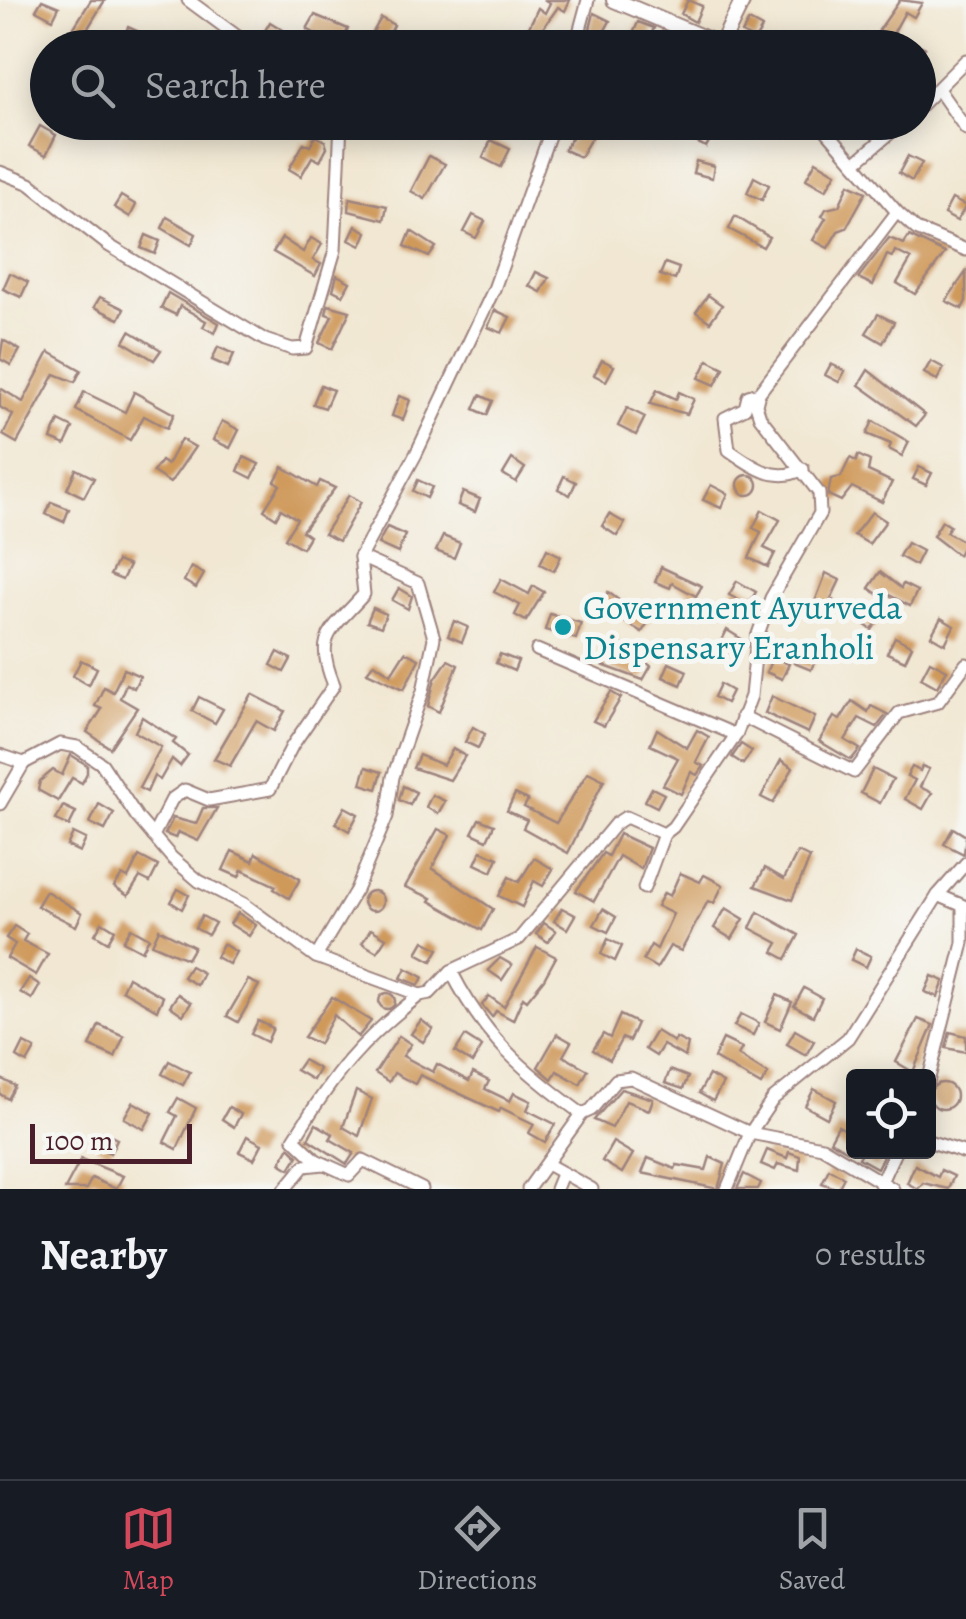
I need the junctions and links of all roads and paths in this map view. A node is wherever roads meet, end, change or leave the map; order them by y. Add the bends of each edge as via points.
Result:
1 (188, 0) edge
2 (588, 0) edge
3 (614, 0) edge
4 (742, 0) edge
5 (229, 30) edge
6 (580, 30) edge
7 (685, 30) edge
8 (730, 30) edge
9 (966, 60) edge
10 (938, 89) joint
11 (966, 129) edge
12 (340, 140) edge
13 (548, 140) edge
14 (836, 140) edge
15 (882, 140) edge
16 (856, 162) junction
17 (0, 172) edge
18 (897, 212) junction
19 (966, 250) edge
20 (759, 393) junction
21 (804, 469) junction
22 (360, 557) junction
23 (537, 650) dead end
24 (966, 664) edge
25 (742, 716) junction
26 (736, 736) junction
27 (0, 755) edge
28 (24, 763) junction
29 (0, 804) edge
30 (664, 834) junction
31 (153, 836) junction
32 (966, 862) edge
33 (644, 888) dead end
34 (938, 895) junction
35 (965, 907) edge
36 (316, 958) junction
37 (451, 970) junction
38 (420, 995) junction
39 (931, 1069) edge
40 (582, 1114) junction
41 (750, 1133) junction
42 (936, 1144) edge
43 (966, 1153) edge
44 (892, 1159) edge
45 (324, 1164) junction
46 (547, 1164) junction
47 (562, 1174) junction
48 (880, 1184) junction
49 (285, 1189) edge
50 (422, 1189) edge
51 (528, 1189) edge
52 (556, 1189) edge
53 (592, 1189) edge
54 (727, 1189) edge
55 (893, 1189) edge

1 - 5 street
2 - 6 street
3 - 7 street
4 - 8 street
9 - 10 street
10 - 11 street
12 - 17 street via 335,250 306,348 265,340 108,245 30,184
13 - 22 street via 494,289
14 - 16 street
15 - 16 street
16 - 18 street
18 - 19 street via 916,229
18 - 20 street
20 - 21 street via 760,416
20 - 21 street via 726,418 730,450 770,474
21 - 25 street via 820,494 820,512 756,636 751,696
22 - 31 street via 364,594 324,646 334,685 270,788 208,800 184,790
22 - 36 street via 418,583 434,638 392,777 387,816 356,890
23 - 26 street
24 - 25 street via 938,702 899,713 854,772
25 - 26 street
26 - 30 street
27 - 28 street
28 - 29 street
28 - 31 street via 60,744 90,754
30 - 33 street
30 - 37 street via 626,817 615,824 519,939
31 - 36 street via 199,881 244,904
32 - 34 street
34 - 35 street
34 - 41 street via 848,1038 784,1088
35 - 39 street via 963,943
36 - 38 street
37 - 38 street
37 - 40 street via 504,1054
38 - 45 street via 370,1034 294,1138
40 - 41 street via 616,1080 631,1078
40 - 46 street
41 - 48 street via 822,1147
41 - 54 street
42 - 43 street
44 - 48 street
45 - 49 street via 304,1166
45 - 50 street via 349,1174 363,1160
46 - 47 street
46 - 51 street
47 - 52 street
47 - 53 street
48 - 55 street

